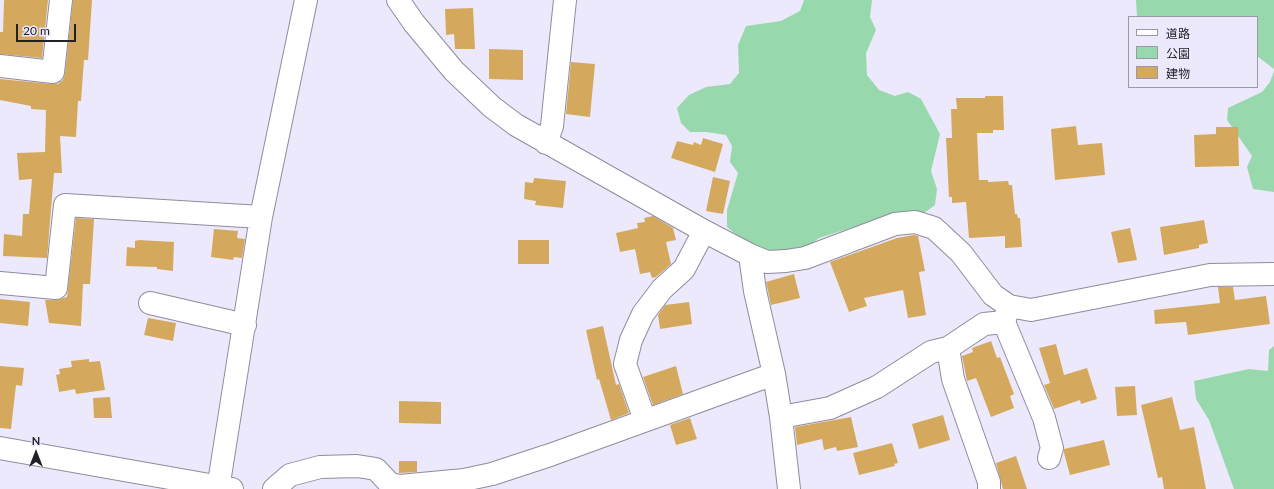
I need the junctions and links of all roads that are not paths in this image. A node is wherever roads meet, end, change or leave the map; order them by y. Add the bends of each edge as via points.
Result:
1 (61, 0) edge
2 (306, 0) edge
3 (398, 0) edge
4 (565, 0) edge
5 (0, 66) edge
6 (546, 143) junction
7 (261, 217) junction
8 (704, 231) junction
9 (750, 255) junction
10 (1274, 274) edge
11 (0, 283) edge
12 (150, 303) dead end
13 (1006, 314) junction
14 (245, 325) junction
15 (948, 348) junction
16 (774, 374) junction
17 (781, 417) junction
18 (645, 420) junction
19 (0, 448) edge
20 (1049, 458) dead end
21 (223, 488) edge
22 (274, 489) edge
23 (789, 489) edge
24 (989, 489) edge

1 - 5 street via 53,72
2 - 7 street
3 - 6 street via 454,71 492,107
4 - 6 street via 552,126
6 - 8 street
7 - 11 street via 65,204 56,288
7 - 14 street
8 - 9 street
8 - 18 street via 684,269 662,289 644,314 631,340 625,364
9 - 13 street via 767,262 805,258 895,224 915,222 934,228 961,253
9 - 16 street via 755,292
10 - 13 street via 1210,275
12 - 14 street
13 - 15 street via 984,324
13 - 20 street via 1044,418 1052,448
14 - 21 street
15 - 17 street via 931,352 877,387 830,408
15 - 24 street via 953,380 989,482
16 - 17 street
16 - 18 street
17 - 23 street
18 - 22 street via 550,455 492,474 464,480 400,486 390,484 376,469 357,466 320,467 290,475
19 - 21 street

